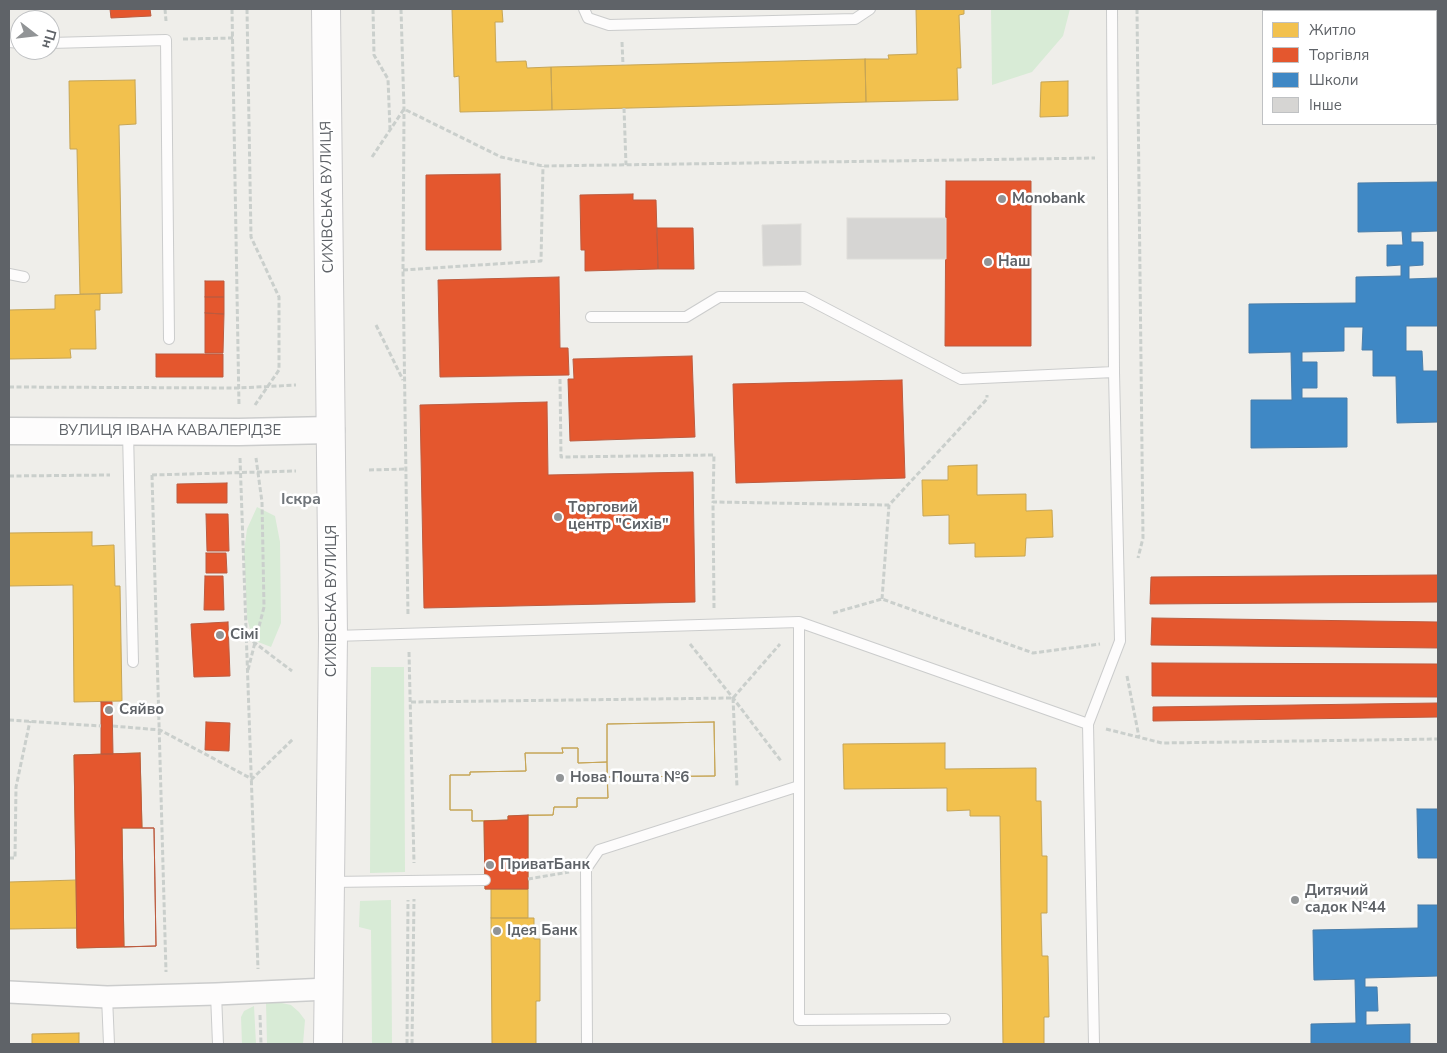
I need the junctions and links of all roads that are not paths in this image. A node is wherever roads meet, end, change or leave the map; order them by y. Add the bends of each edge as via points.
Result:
1 (326, 9) edge
2 (584, 9) edge
3 (870, 9) edge
4 (1112, 9) edge
5 (60, 43) edge
6 (9, 274) edge
7 (24, 277) dead end
8 (591, 317) dead end
9 (169, 339) dead end
10 (1114, 372) junction
11 (128, 430) junction
12 (330, 430) junction
13 (9, 431) edge
14 (799, 622) junction
15 (333, 636) junction
16 (133, 662) dead end
17 (1088, 724) junction
18 (799, 786) junction
19 (485, 880) dead end
20 (329, 882) junction
21 (328, 989) junction
22 (9, 992) edge
23 (216, 994) junction
24 (107, 996) junction
25 (945, 1019) dead end
26 (109, 1044) edge
27 (218, 1044) edge
28 (328, 1044) edge
29 (587, 1044) edge
30 (1094, 1044) edge

1 - 12 main road, СИХІВСЬКА ВУЛИЦЯ
2 - 3 lane via 588,18 608,25 855,19
4 - 10 lane
5 - 9 lane via 166,40
6 - 7 lane
8 - 10 lane via 686,317 719,297 804,297 961,379
10 - 17 lane via 1120,641
11 - 12 street, ВУЛИЦЯ ІВАНА КАВАЛЕРІДЗЕ
11 - 13 street, ВУЛИЦЯ ІВАНА КАВАЛЕРІДЗЕ
11 - 16 lane
12 - 15 main road, СИХІВСЬКА ВУЛИЦЯ
14 - 15 lane
14 - 17 lane
14 - 18 lane
15 - 20 main road, СИХІВСЬКА ВУЛИЦЯ
17 - 30 lane
18 - 25 lane via 799,1020
18 - 29 lane via 600,850 586,869
19 - 20 lane
20 - 21 main road, СИХІВСЬКА ВУЛИЦЯ
21 - 23 street
21 - 28 main road, СИХІВСЬКА ВУЛИЦЯ
22 - 24 street
23 - 24 street
23 - 27 lane
24 - 26 lane

